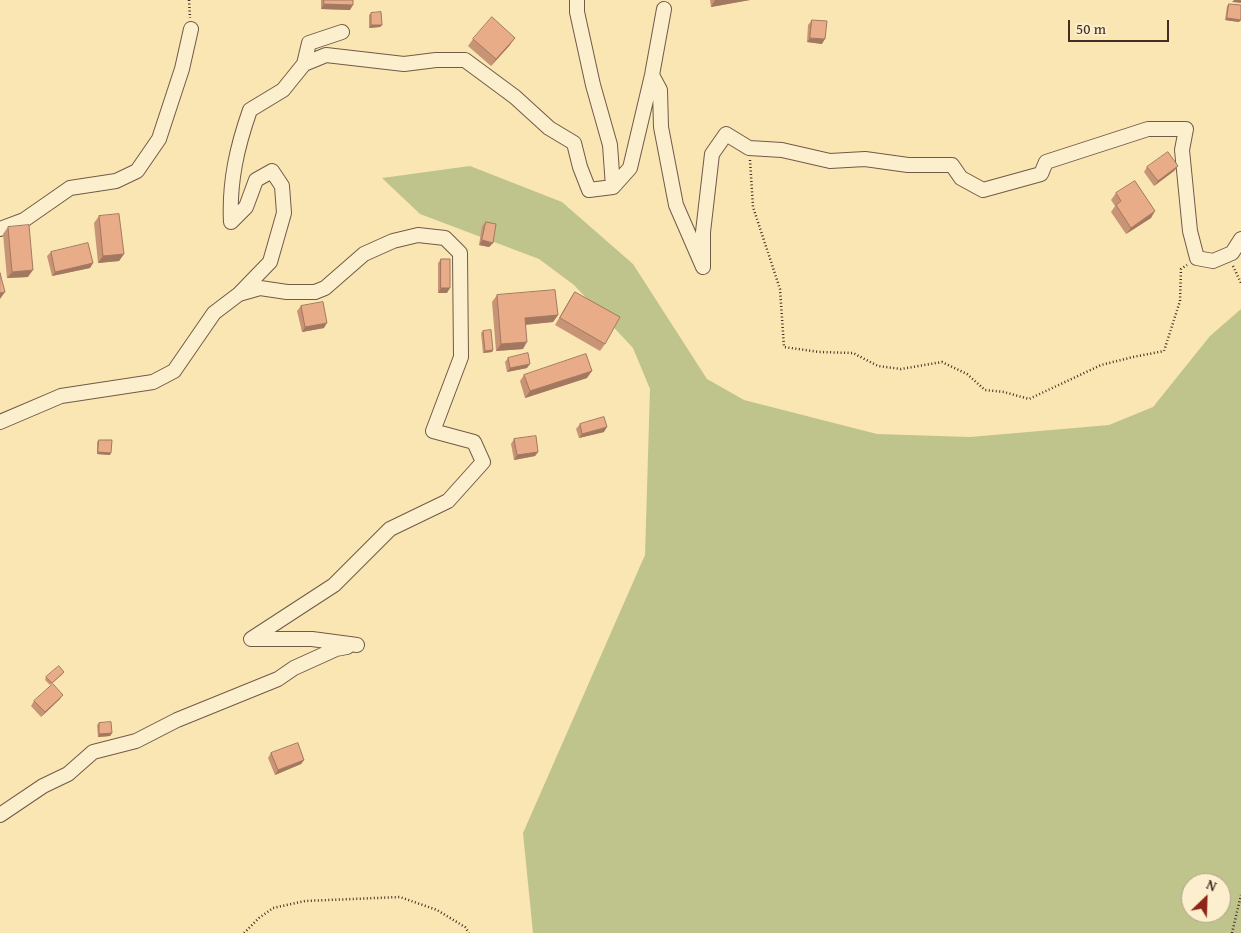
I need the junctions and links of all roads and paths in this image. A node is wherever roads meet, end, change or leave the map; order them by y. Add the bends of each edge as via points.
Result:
1 (577, 0) edge
2 (664, 9) dead end
3 (190, 29) dead end
4 (342, 32) dead end
5 (304, 64) junction
6 (652, 74) junction
7 (749, 148) junction
8 (613, 187) junction
9 (0, 229) edge
10 (1241, 239) edge
11 (1232, 252) junction
12 (1197, 258) junction
13 (1241, 283) edge
14 (239, 294) junction
15 (0, 422) edge
16 (0, 815) edge
17 (1241, 894) edge
18 (244, 933) edge
19 (469, 933) edge
20 (1232, 933) edge

1 - 8 street via 593,85 610,145
2 - 6 street
3 - 9 street via 182,69 159,139 137,171 116,181 70,188 24,220
4 - 5 street via 308,43
5 - 8 street via 326,55 404,64 466,60 549,128 574,143 589,190
5 - 14 street via 283,90 250,110 238,146 230,198 230,222 246,207 256,180 272,172 282,186 284,212 270,262
6 - 7 street via 660,90 661,126 676,205 703,267 703,232 712,154 726,134
6 - 8 street via 630,168
7 - 12 street via 782,150 830,162 864,159 908,166 952,165 960,178 983,190 1041,174 1046,162 1148,129 1186,129 1182,150 1190,232
7 - 12 path via 753,207 780,289 784,347 852,353 878,366 901,369 942,362 967,374 985,390 1029,399 1101,365 1164,352 1180,301 1181,269
10 - 11 street
11 - 12 street via 1213,261
11 - 13 path via 1233,270
14 - 15 street via 214,313 174,371 153,382 60,396
14 - 16 street via 260,288 315,292 325,288 364,254 393,241 418,235 445,238 460,252 461,357 433,431 474,442 483,462 448,501 390,529 334,585 252,639 312,639 357,645 336,649 278,679 177,720 136,741 92,752 68,774
17 - 20 path
18 - 19 path via 273,908 305,901 400,897 437,910 465,927

